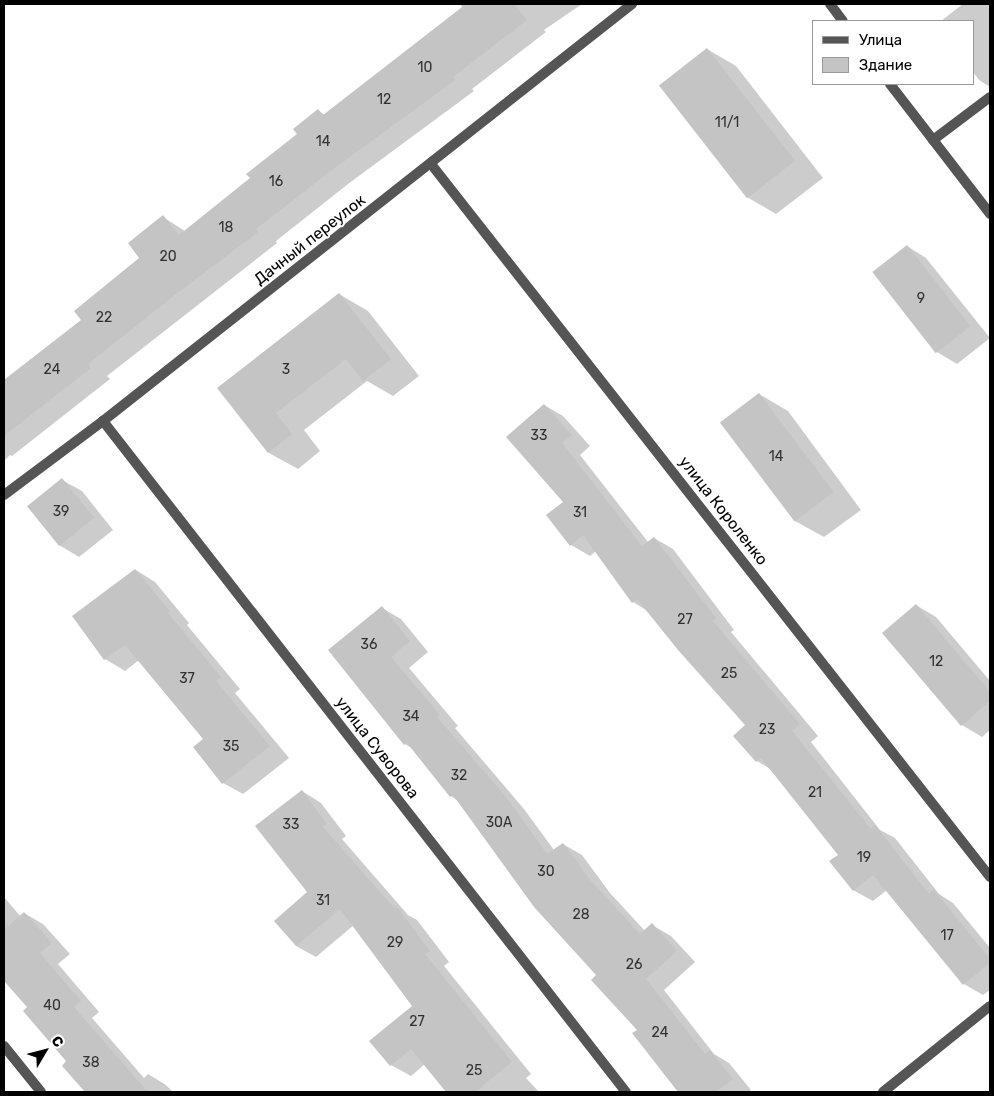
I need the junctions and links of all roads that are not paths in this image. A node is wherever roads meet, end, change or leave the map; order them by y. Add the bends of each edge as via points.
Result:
1 (632, 4) edge
2 (830, 4) edge
3 (842, 20) edge
4 (891, 85) edge
5 (990, 97) edge
6 (933, 140) junction
7 (431, 164) junction
8 (990, 214) edge
9 (103, 421) junction
10 (4, 495) edge
11 (990, 877) edge
12 (990, 1006) edge
13 (4, 1046) edge
14 (41, 1092) edge
15 (626, 1092) edge
16 (884, 1092) edge

1 - 7 street, Дачный переулок
2 - 3 street
4 - 6 street
5 - 6 street
6 - 8 street
7 - 9 street, Дачный переулок
7 - 11 street, улица Короленко
9 - 10 street, Дачный переулок
9 - 15 street, улица Суворова
12 - 16 street
13 - 14 street

